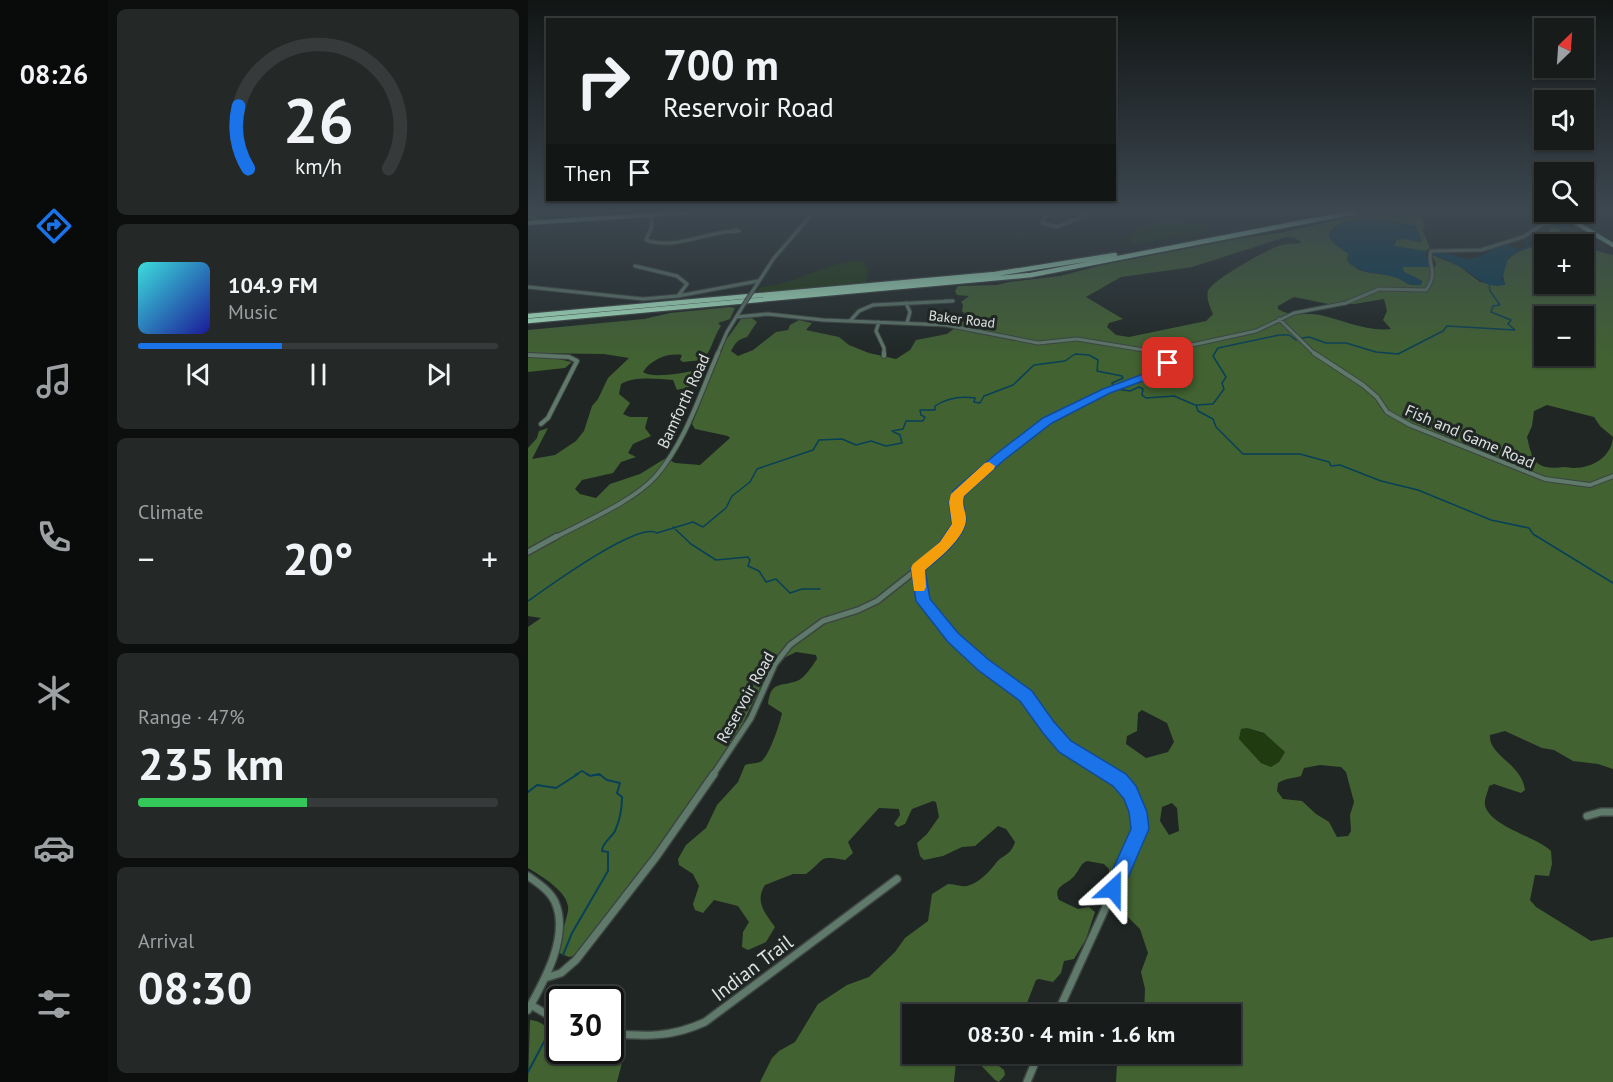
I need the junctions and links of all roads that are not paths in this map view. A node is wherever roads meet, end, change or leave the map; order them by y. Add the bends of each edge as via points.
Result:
1 (771, 262) edge
2 (1077, 262) edge
3 (1098, 262) edge
4 (1432, 262) edge
5 (635, 266) dead end
6 (758, 281) junction
7 (528, 287) edge
8 (678, 296) junction
9 (945, 301) dead end
10 (906, 303) junction
11 (528, 316) edge
12 (736, 317) junction
13 (1280, 320) junction
14 (850, 321) junction
15 (528, 322) edge
16 (879, 322) junction
17 (907, 323) junction
18 (1184, 349) junction
19 (528, 355) edge
20 (884, 356) dead end
21 (541, 424) dead end
22 (1613, 476) edge
23 (528, 552) edge
24 (918, 568) junction
25 (1613, 812) edge
26 (1587, 816) dead end
27 (528, 876) edge
28 (897, 879) dead end
29 (545, 978) junction
30 (1062, 1004) edge
31 (529, 1007) edge
32 (546, 1015) edge
33 (624, 1035) edge
34 (1034, 1064) edge
35 (1027, 1082) edge

1 - 6 street, Bamforth Road
2 - 11 highway via 1017,272
3 - 15 highway via 1044,273
4 - 13 street, Reservoir Road via 1431,284 1426,290 1379,289 1346,303 1305,310
5 - 8 street via 681,278 687,284
6 - 8 street
6 - 12 street, Bamforth Road, bridge
7 - 8 street via 633,299
9 - 10 street
10 - 14 street via 866,308
10 - 17 street via 910,312
12 - 14 street, Baker Road via 768,314
12 - 23 street, Bamforth Road via 681,439 655,477 623,501
13 - 18 street, Reservoir Road via 1256,331
13 - 22 street, Fish and Game Road via 1316,355 1363,385 1387,412 1410,425 1545,480 1590,485
14 - 16 street, Baker Road
16 - 17 street, Baker Road
16 - 20 street via 876,331
17 - 18 street, Baker Road via 962,327 1038,343 1077,339 1162,353
18 - 24 street, Reservoir Road via 1161,371 1064,411 1000,457 958,494 959,525 945,545
19 - 21 street via 577,361
24 - 29 street, Reservoir Road via 869,605 823,621 790,645 739,737 656,857 576,960 561,973
24 - 30 street via 923,601 939,622 972,656 1026,696 1065,746 1125,785 1138,812 1137,839
25 - 26 street
27 - 29 street via 547,890 557,904 560,922
28 - 33 street, Indian Trail via 705,1022 673,1036
29 - 31 street
31 - 32 street
34 - 35 street

